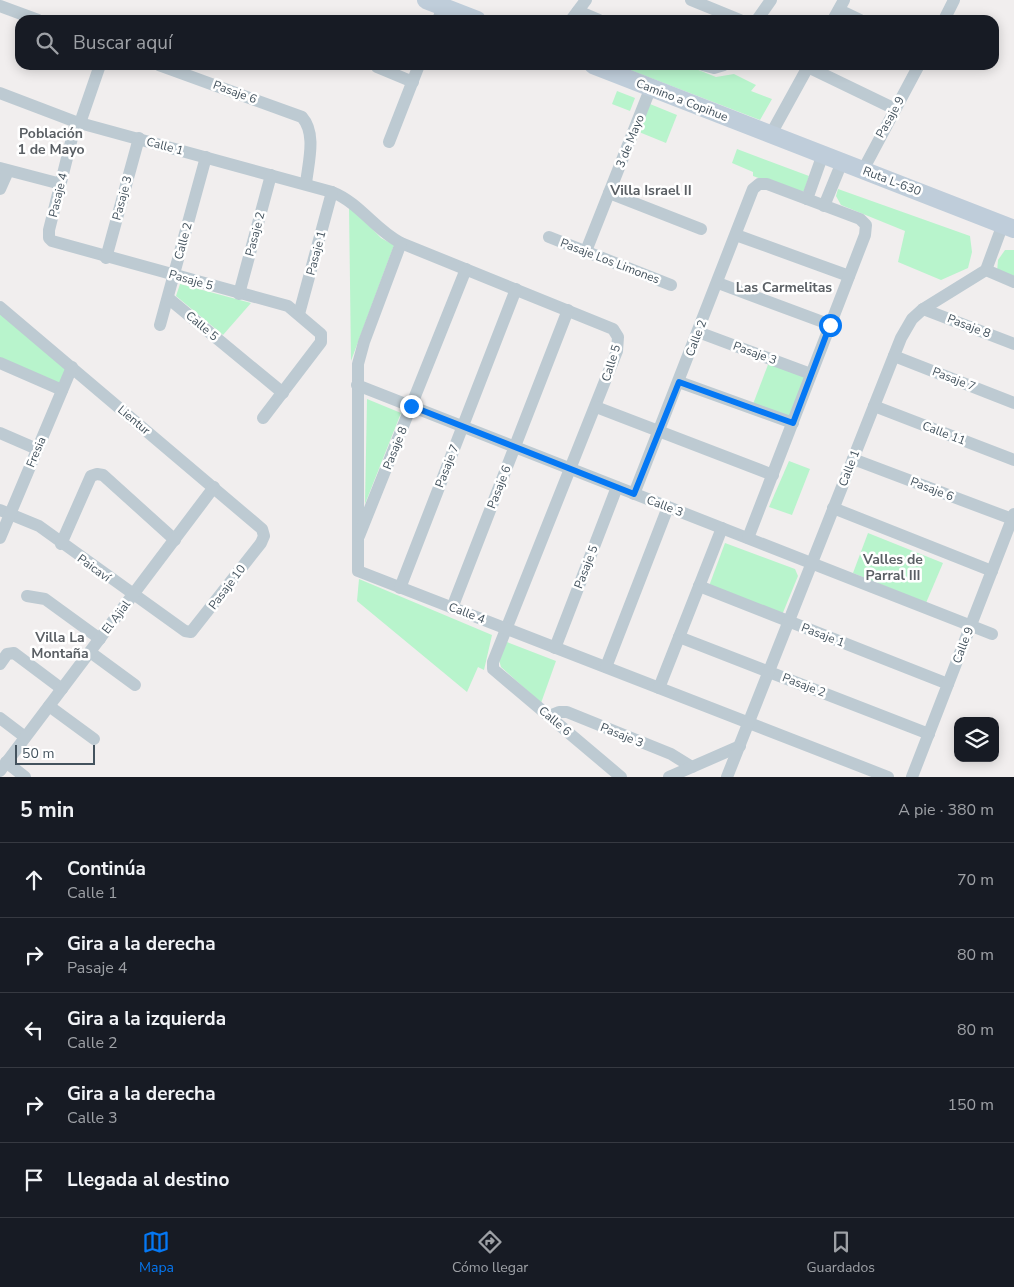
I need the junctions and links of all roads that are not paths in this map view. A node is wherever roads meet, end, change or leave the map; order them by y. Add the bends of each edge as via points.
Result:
1 (426, 0) edge
2 (586, 0) edge
3 (691, 0) edge
4 (770, 0) edge
5 (954, 0) edge
6 (0, 6) edge
7 (440, 13) edge
8 (24, 15) edge
9 (574, 15) edge
10 (728, 15) edge
11 (760, 15) edge
12 (946, 15) edge
13 (98, 70) edge
14 (173, 70) edge
15 (384, 70) edge
16 (417, 70) edge
17 (606, 70) edge
18 (807, 70) edge
19 (817, 70) edge
20 (916, 70) edge
21 (413, 82) junction
22 (651, 88) junction
23 (0, 93) edge
24 (895, 109) junction
25 (78, 122) junction
26 (771, 134) junction
27 (138, 138) junction
28 (388, 142) dead end
29 (823, 154) junction
30 (206, 157) junction
31 (842, 162) junction
32 (4, 169) edge
33 (863, 170) junction
34 (271, 175) junction
35 (60, 184) junction
36 (306, 184) junction
37 (0, 189) edge
38 (332, 192) junction
39 (609, 193) junction
40 (807, 199) junction
41 (824, 206) junction
42 (1008, 226) edge
43 (701, 229) dead end
44 (736, 235) junction
45 (549, 237) dead end
46 (49, 238) joint
47 (401, 243) junction
48 (586, 251) junction
49 (106, 258) junction
50 (466, 269) junction
51 (986, 270) junction
52 (174, 275) junction
53 (849, 276) junction
54 (1014, 282) edge
55 (718, 283) junction
56 (671, 284) dead end
57 (516, 289) junction
58 (239, 294) junction
59 (168, 298) junction
60 (0, 307) edge
61 (924, 309) junction
62 (568, 310) junction
63 (299, 314) junction
64 (160, 325) dead end
65 (830, 325) junction
66 (698, 332) junction
67 (1014, 344) edge
68 (894, 356) junction
69 (0, 363) edge
70 (72, 367) junction
71 (812, 374) junction
72 (679, 382) junction
73 (358, 385) junction
74 (62, 390) junction
75 (283, 393) junction
76 (1014, 402) edge
77 (411, 406) junction
78 (874, 406) junction
79 (596, 407) junction
80 (263, 418) dead end
81 (793, 423) junction
82 (463, 426) junction
83 (660, 432) junction
84 (0, 433) edge
85 (514, 447) junction
86 (37, 449) junction
87 (853, 459) junction
88 (1014, 460) edge
89 (571, 469) junction
90 (773, 475) junction
91 (214, 487) junction
92 (617, 487) junction
93 (634, 494) junction
94 (668, 507) junction
95 (833, 508) junction
96 (5, 512) edge
97 (1013, 516) edge
98 (722, 528) junction
99 (264, 536) joint
100 (0, 538) edge
101 (748, 538) junction
102 (174, 540) junction
103 (357, 542) junction
104 (61, 544) junction
105 (811, 563) junction
106 (992, 571) junction
107 (699, 586) junction
108 (400, 588) junction
109 (27, 596) dead end
110 (132, 596) junction
111 (452, 608) junction
112 (789, 622) junction
113 (970, 626) junction
114 (506, 629) junction
115 (185, 632) joint
116 (992, 634) dead end
117 (679, 637) junction
118 (100, 639) junction
119 (555, 648) junction
120 (90, 652) junction
121 (493, 662) joint
122 (0, 664) edge
123 (606, 667) junction
124 (769, 672) junction
125 (948, 684) junction
126 (135, 685) dead end
127 (659, 688) junction
128 (62, 689) junction
129 (49, 706) junction
130 (550, 716) junction
131 (0, 718) edge
132 (749, 723) junction
133 (929, 734) junction
134 (25, 737) junction
135 (94, 739) dead end
136 (740, 746) junction
137 (3, 767) edge
138 (692, 767) junction
139 (25, 777) edge
140 (621, 777) edge
141 (669, 777) edge
142 (727, 777) edge
143 (888, 777) edge
144 (912, 777) edge

1 - 7 street
2 - 9 street
3 - 10 street
4 - 11 street
5 - 12 street
6 - 8 street
13 - 25 street, Pasaje 4
14 - 36 street, Pasaje 6 via 302,117 309,124 311,135
15 - 21 street
16 - 21 street
17 - 22 street, Camino a Copihue
18 - 26 street
19 - 24 street
20 - 24 street, Pasaje 9
21 - 28 street
22 - 26 street, Camino a Copihue
22 - 39 street, 3 de Mayo
23 - 25 street, Calle 1
24 - 33 street, Pasaje 9
25 - 27 street, Calle 1
25 - 35 street, Pasaje 4
26 - 29 street, Ruta L-630
27 - 30 street, Calle 1
27 - 49 street, Pasaje 3
29 - 31 street, Ruta L-630
29 - 40 street
30 - 34 street, Calle 1
30 - 52 street, Calle 2
31 - 33 street, Ruta L-630
31 - 41 street
32 - 35 street
32 - 37 street
33 - 42 street, Ruta L-630
34 - 36 street, Calle 1
34 - 58 street, Pasaje 2
35 - 46 street, Pasaje 4
36 - 38 street, Calle 1
38 - 47 street, Calle 5 via 354,203 378,228
38 - 63 street, Pasaje 1
39 - 43 street
39 - 48 street, 3 de Mayo
40 - 41 street
40 - 44 street, Calle 2 via 759,184 753,189
41 - 53 street via 860,219 866,225
42 - 51 street
44 - 53 street
44 - 55 street, Calle 2
45 - 48 street, Pasaje Los Limones
46 - 49 street, Pasaje 5 via 55,243
47 - 50 street, Calle 5
47 - 73 street, Calle 4 via 360,352
48 - 56 street, Pasaje Los Limones
49 - 52 street, Pasaje 5
50 - 57 street, Calle 5
50 - 77 street, Pasaje 8
51 - 54 street
51 - 61 street, Calle 1
52 - 58 street, Pasaje 5
52 - 59 street, Calle 2
53 - 65 street
55 - 65 street
55 - 66 street, Calle 2
57 - 62 street, Calle 5
57 - 82 street, Pasaje 7
58 - 63 street, Pasaje 5 via 288,306
59 - 64 street, Calle 2
59 - 75 street, Calle 5
60 - 70 street, Lientur
61 - 67 street, Pasaje 8
61 - 68 street, Calle 1 via 912,319
62 - 79 street, Calle 5 via 609,326 618,337 617,351
62 - 85 street, Pasaje 6
63 - 75 street, Pasaje 5 via 322,338
65 - 71 street
66 - 71 street, Pasaje 3
66 - 72 street, Calle 2
68 - 76 street, Pasaje 7
68 - 78 street, Calle 1
69 - 74 street
70 - 74 street, Fresia
70 - 91 street, Lientur
71 - 81 street
72 - 81 street
72 - 83 street, Calle 2
73 - 77 street, Calle 3
73 - 103 street, Calle 4
74 - 86 street, Fresia
75 - 80 street
77 - 82 street, Calle 3
77 - 103 street, Pasaje 8
78 - 87 street, Calle 1
78 - 88 street, Calle 11
79 - 83 street
79 - 89 street, Calle 5
81 - 90 street
82 - 85 street, Calle 3
82 - 108 street, Pasaje 7
83 - 90 street
83 - 93 street, Calle 2
84 - 86 street
85 - 89 street, Calle 3
85 - 111 street, Pasaje 6
86 - 96 street, Fresia
87 - 95 street, Calle 1
87 - 97 street, Pasaje 6
89 - 92 street, Calle 3
89 - 114 street, Calle 5
90 - 101 street
91 - 99 street, Lientur via 262,529
91 - 102 street, El Ajial
92 - 93 street, Calle 3
92 - 119 street, Pasaje 5
93 - 94 street, Calle 3
94 - 98 street, Calle 3
94 - 123 street
95 - 105 street, Calle 1
95 - 106 street
96 - 100 street, Fresia
96 - 104 street, Paicaví via 39,526
97 - 106 street, Calle 9
98 - 101 street, Calle 3
98 - 107 street
99 - 115 street, Pasaje 10 via 195,629
101 - 105 street, Calle 3
102 - 104 street via 103,475 96,474 91,476
102 - 110 street, El Ajial
103 - 108 street, Calle 4 via 358,572
104 - 110 street, Paicaví
105 - 112 street, Calle 1
105 - 113 street, Calle 3
106 - 113 street, Calle 9
107 - 112 street, Pasaje 1
107 - 117 street
108 - 111 street, Calle 4
109 - 118 street via 45,599
110 - 115 street, Paicaví
110 - 118 street, El Ajial
111 - 114 street, Calle 4
112 - 124 street, Calle 1
112 - 125 street, Pasaje 1
113 - 116 street, Calle 3
113 - 125 street, Calle 9
114 - 119 street, Calle 4
114 - 121 street, Calle 5
117 - 124 street, Pasaje 2
117 - 127 street
118 - 120 street, El Ajial
119 - 123 street, Calle 4
120 - 126 street
120 - 128 street, El Ajial
121 - 130 street, Calle 6 via 494,669
122 - 128 street via 10,652 18,655
123 - 127 street, Calle 4
124 - 132 street, Calle 1
124 - 133 street, Pasaje 2
125 - 133 street, Calle 9
127 - 132 street, Calle 4
128 - 129 street, El Ajial
129 - 134 street, El Ajial
129 - 135 street
130 - 138 street, Pasaje 3 via 567,712 671,754
130 - 140 street, Calle 6
131 - 134 street
132 - 136 street, Calle 1
132 - 143 street, Calle 4
133 - 144 street, Calle 9
134 - 137 street, El Ajial
136 - 138 street
136 - 142 street, Calle 1
137 - 139 street
138 - 141 street

